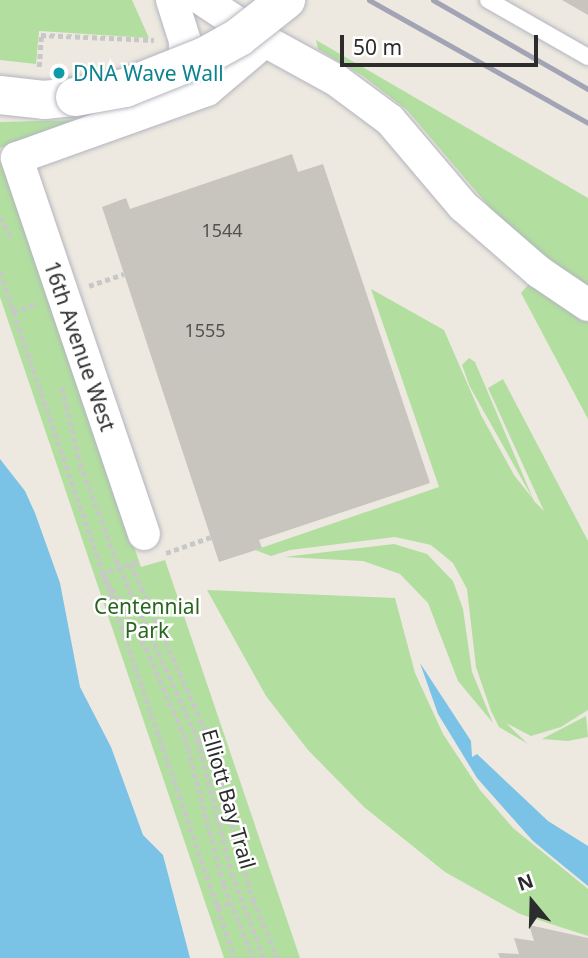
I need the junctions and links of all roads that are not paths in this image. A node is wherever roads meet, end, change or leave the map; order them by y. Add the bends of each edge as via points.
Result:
1 (172, 0) edge
2 (203, 0) edge
3 (286, 0) edge
4 (488, 0) edge
5 (265, 41) junction
6 (588, 57) edge
7 (0, 94) edge
8 (176, 103) junction
9 (588, 305) edge
10 (144, 534) dead end

1 - 8 street via 185,41 186,80
2 - 5 street
3 - 7 street, bridge via 239,37 183,66 125,88 44,100
4 - 6 lane
5 - 8 street via 223,80
5 - 9 street via 336,80 390,120 463,206 539,272
8 - 10 street, 16th Avenue West via 17,159

